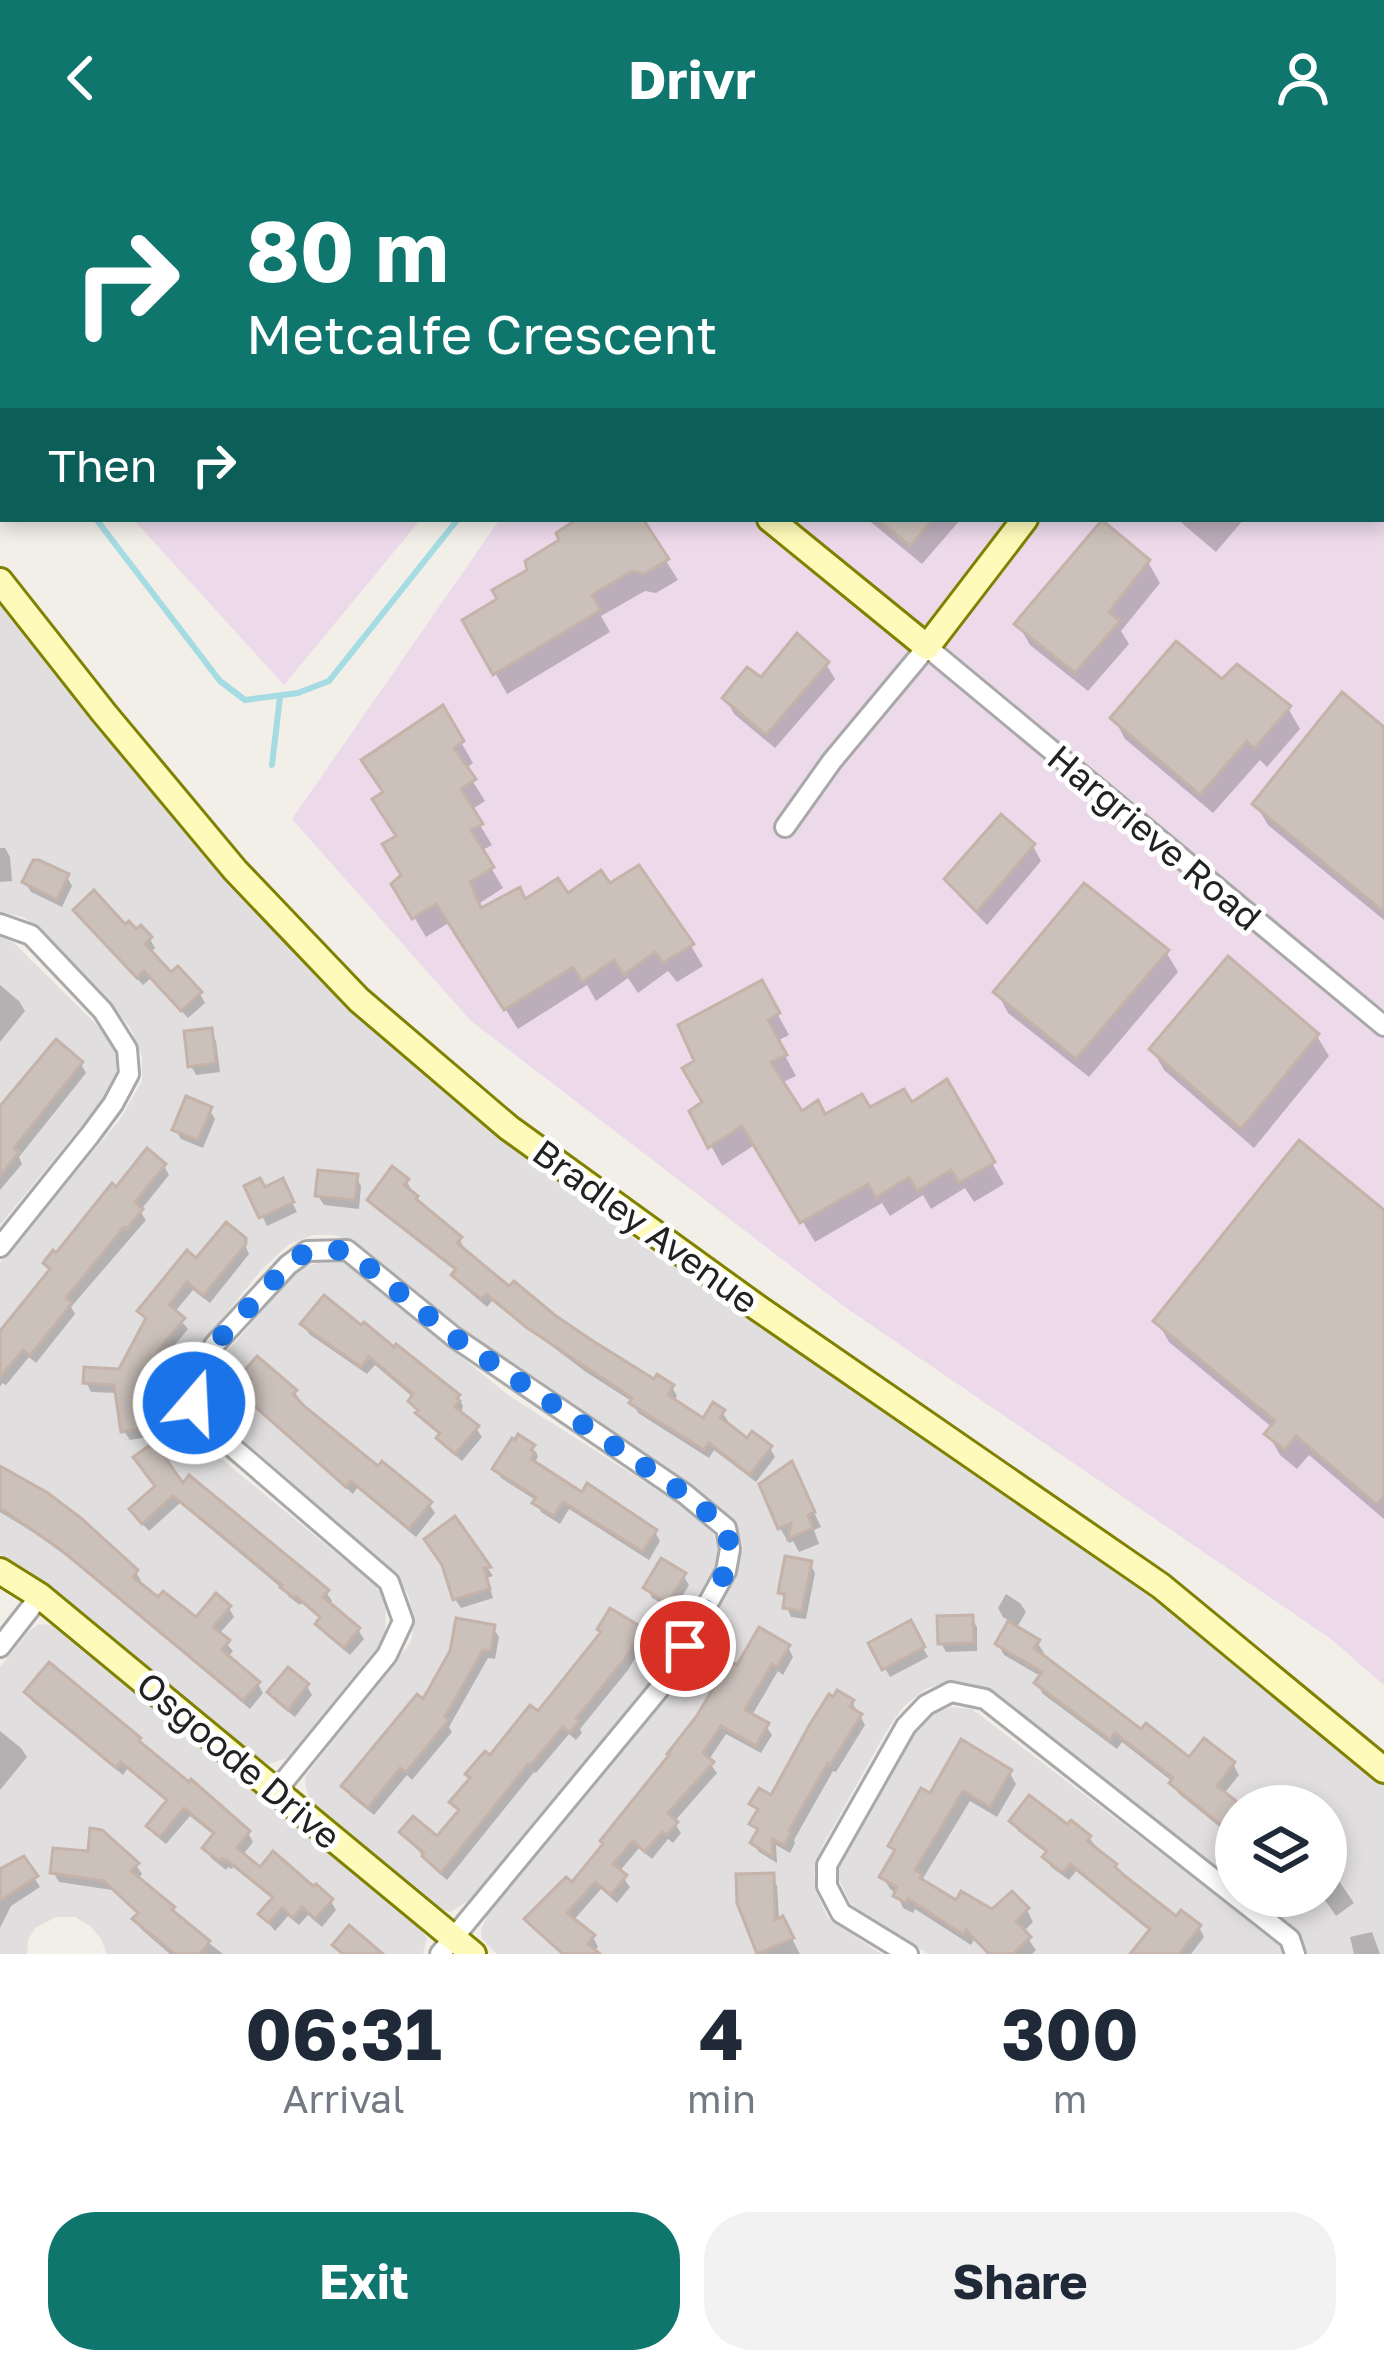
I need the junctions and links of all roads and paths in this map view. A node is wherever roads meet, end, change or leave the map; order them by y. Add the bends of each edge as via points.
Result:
1 (774, 522) edge
2 (1023, 522) edge
3 (0, 581) edge
4 (926, 647) junction
5 (785, 827) dead end
6 (0, 924) edge
7 (1384, 1026) edge
8 (0, 1247) edge
9 (0, 1571) edge
10 (40, 1596) junction
11 (0, 1647) edge
12 (1384, 1770) edge
13 (276, 1790) junction
14 (456, 1948) edge
15 (908, 1954) edge
16 (1295, 1954) edge

1 - 4 main road
2 - 4 main road
3 - 12 main road, Bradley Avenue via 235,870 359,1000 509,1128 1161,1586
4 - 5 street
4 - 7 street, Hargrieve Road
6 - 8 street via 31,935 103,1012 127,1048 129,1075
9 - 10 main road, Osgoode Drive
10 - 11 street
10 - 13 main road, Osgoode Drive
13 - 14 main road, Osgoode Drive
13 - 14 street via 387,1655 403,1622 389,1582 209,1427 194,1403 198,1371 288,1265 307,1251 347,1250 454,1337 685,1494 726,1528 730,1549 726,1571 664,1683
15 - 16 street via 841,1913 827,1865 906,1726 951,1692 985,1699 1290,1939

